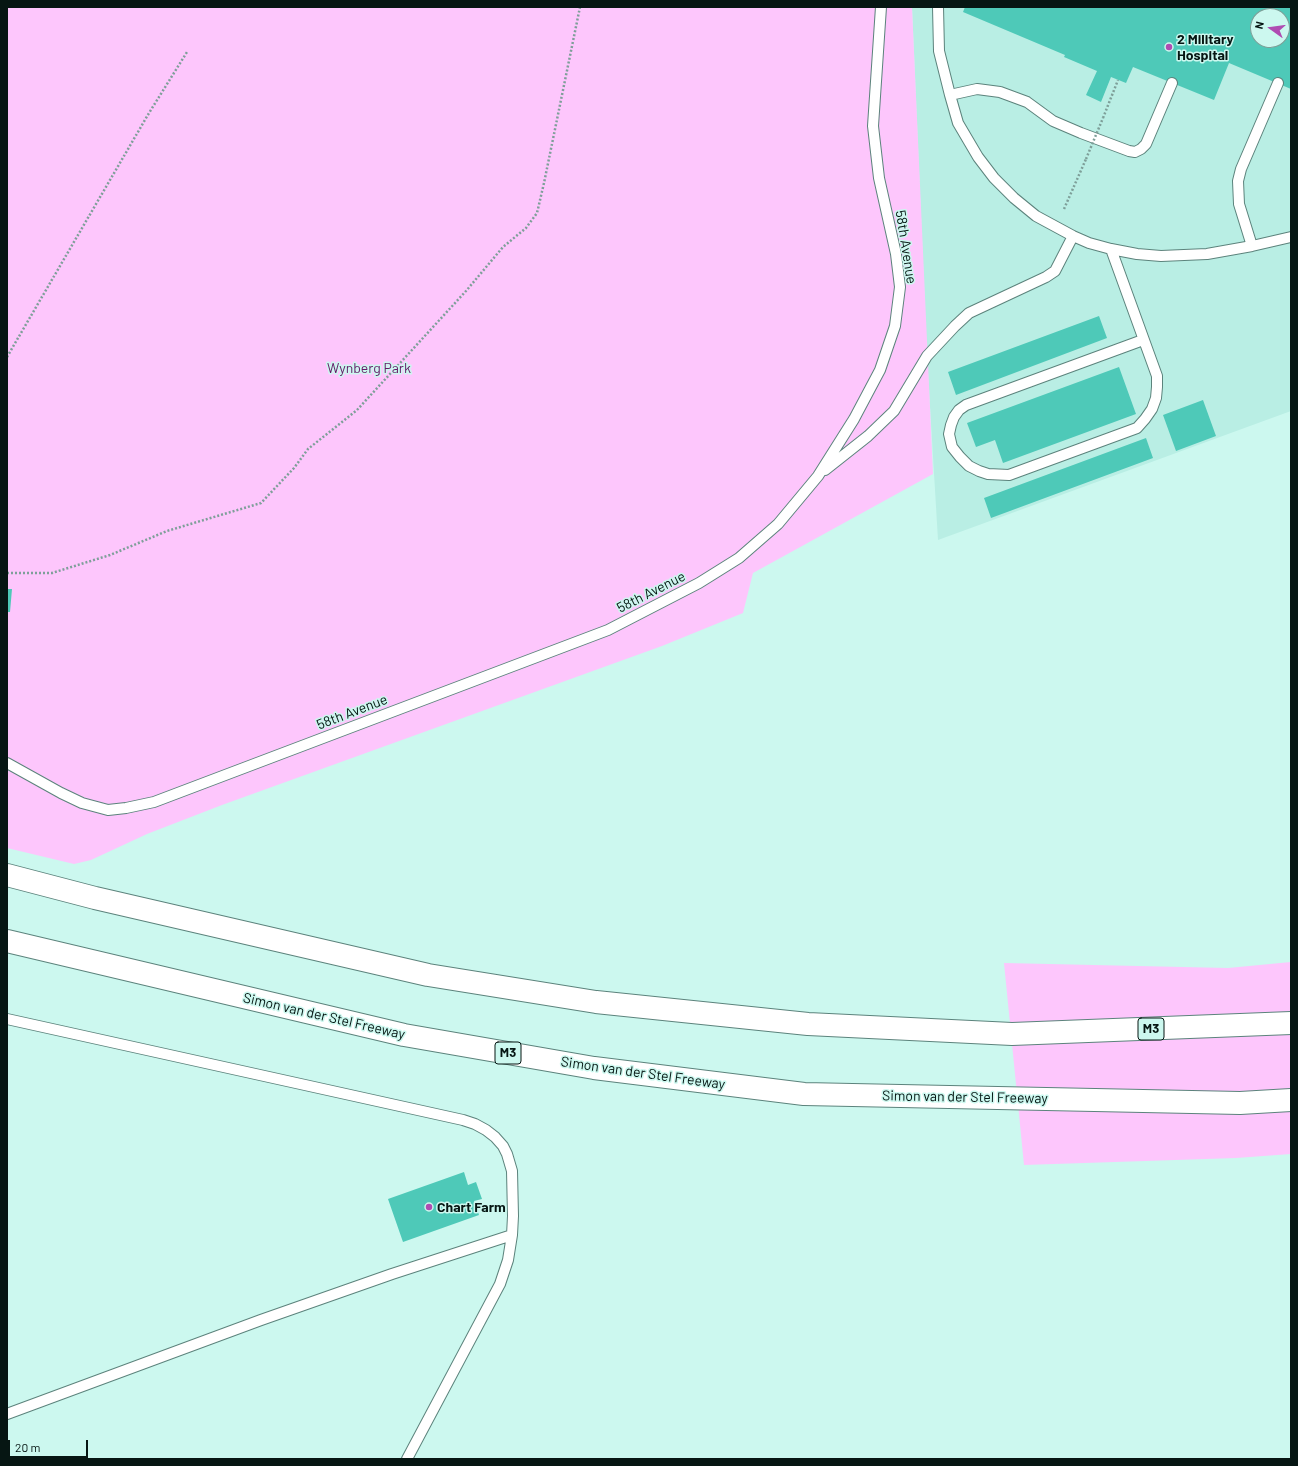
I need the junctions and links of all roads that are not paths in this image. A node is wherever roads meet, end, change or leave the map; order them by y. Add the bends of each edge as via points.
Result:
1 (880, 7) edge
2 (938, 7) edge
3 (1172, 83) dead end
4 (1278, 83) dead end
5 (950, 96) junction
6 (1073, 236) junction
7 (1291, 237) edge
8 (1252, 246) junction
9 (1111, 249) junction
10 (1143, 340) junction
11 (818, 476) junction
12 (7, 763) edge
13 (7, 876) edge
14 (7, 941) edge
15 (7, 1019) edge
16 (1291, 1023) edge
17 (1291, 1100) edge
18 (512, 1235) junction
19 (7, 1414) edge
20 (408, 1459) edge

1 - 11 lane, 58th Avenue via 873,126 879,178 896,254 900,287 895,326 880,370 854,419
2 - 5 lane via 939,51
3 - 5 lane via 1146,144 1135,152 1128,152 1053,121 1027,102 1000,92 977,89
4 - 8 lane via 1238,181 1239,204
5 - 6 lane via 958,123 994,178 1036,216
6 - 9 lane
6 - 11 lane via 1055,271 1046,278 969,313 955,326 927,356 894,412
7 - 8 lane
8 - 9 lane via 1207,254 1161,256
9 - 10 lane
10 - 10 lane via 1157,376 1157,387 1152,409 1137,428 1009,476 988,474 969,466 952,447 949,434 951,425 959,410 966,405
11 - 12 lane, 58th Avenue via 778,524 739,558 699,583 608,630 154,802 108,810 61,794
13 - 16 highway, M3 via 428,975 596,1002 808,1024 1012,1034
14 - 17 highway, Simon van der Stel Freeway / M3 via 404,1035 594,1068 804,1094 1240,1103
15 - 18 lane via 475,1124 495,1137 503,1146 510,1162
18 - 19 lane via 275,1315
18 - 20 lane via 508,1260 500,1284

